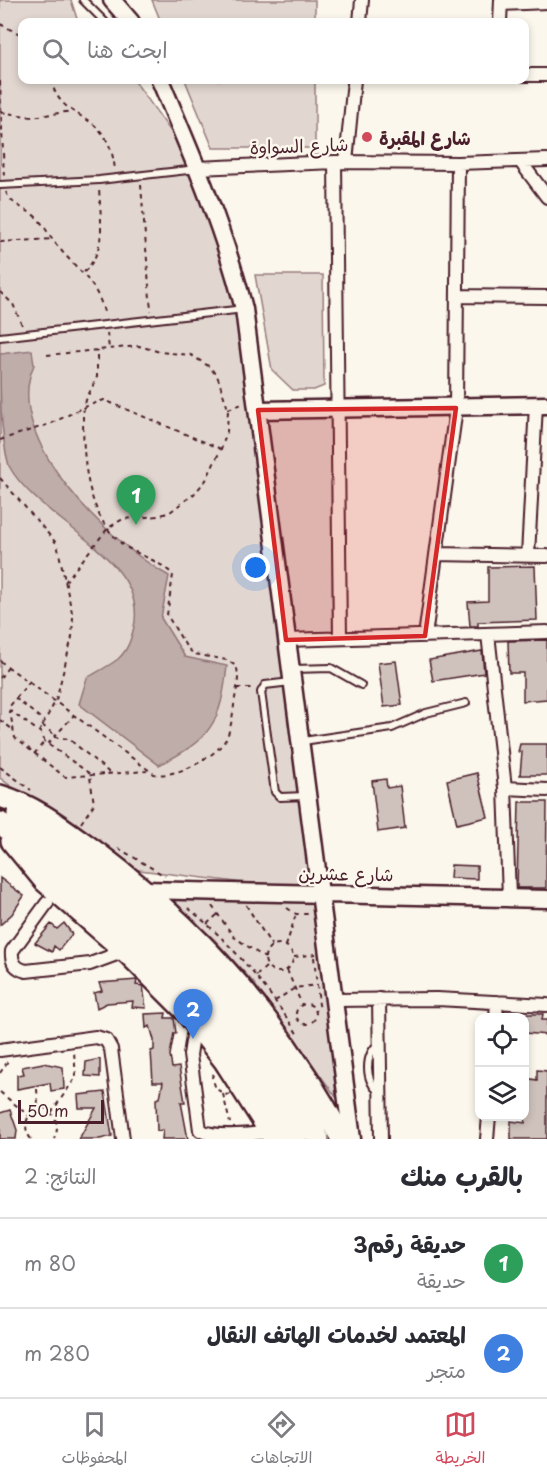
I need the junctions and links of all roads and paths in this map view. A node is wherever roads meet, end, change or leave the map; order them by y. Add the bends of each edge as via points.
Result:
1 (83, 0) edge
2 (112, 0) edge
3 (362, 0) edge
4 (501, 2) edge
5 (547, 2) edge
6 (101, 18) edge
7 (128, 18) edge
8 (360, 18) edge
9 (500, 18) edge
10 (0, 24) edge
11 (18, 33) edge
12 (529, 75) edge
13 (547, 75) edge
14 (0, 81) edge
15 (53, 84) edge
16 (162, 84) edge
17 (353, 84) edge
18 (72, 111) junction
19 (1, 112) edge
20 (547, 160) edge
21 (520, 161) junction
22 (340, 162) junction
23 (458, 163) junction
24 (197, 168) junction
25 (140, 176) junction
26 (116, 178) junction
27 (99, 180) junction
28 (2, 185) edge
29 (547, 197) edge
30 (52, 239) junction
31 (0, 242) edge
32 (84, 272) junction
33 (0, 292) edge
34 (458, 296) junction
35 (547, 297) edge
36 (244, 309) junction
37 (152, 319) junction
38 (106, 325) junction
39 (23, 334) junction
40 (0, 337) edge
41 (109, 349) junction
42 (97, 350) junction
43 (47, 355) dead end
44 (541, 405) edge
45 (84, 407) junction
46 (339, 408) junction
47 (456, 408) junction
48 (258, 410) junction
49 (0, 440) edge
50 (221, 449) junction
51 (0, 478) edge
52 (108, 528) junction
53 (436, 554) junction
54 (528, 555) junction
55 (547, 556) edge
56 (65, 582) junction
57 (547, 632) edge
58 (488, 634) junction
59 (425, 636) junction
60 (340, 638) junction
61 (286, 640) junction
62 (0, 661) edge
63 (9, 666) junction
64 (290, 676) junction
65 (0, 678) edge
66 (30, 681) junction
67 (361, 685) dead end
68 (237, 688) junction
69 (261, 688) junction
70 (15, 698) junction
71 (56, 700) junction
72 (466, 703) dead end
73 (9, 710) junction
74 (74, 715) junction
75 (0, 720) edge
76 (43, 724) junction
77 (12, 729) junction
78 (39, 732) junction
79 (55, 737) junction
80 (299, 741) junction
81 (47, 743) junction
82 (34, 754) junction
83 (148, 771) junction
84 (112, 775) junction
85 (92, 777) junction
86 (505, 788) junction
87 (547, 790) edge
88 (306, 796) junction
89 (0, 798) edge
90 (1, 824) edge
91 (79, 825) dead end
92 (143, 890) junction
93 (319, 892) junction
94 (509, 897) junction
95 (206, 898) dead end
96 (547, 899) edge
97 (252, 900) dead end
98 (47, 903) dead end
99 (285, 906) dead end
100 (187, 907) dead end
101 (310, 907) dead end
102 (218, 914) junction
103 (296, 914) junction
104 (311, 914) junction
105 (207, 924) junction
106 (312, 924) dead end
107 (272, 946) junction
108 (286, 946) junction
109 (125, 951) junction
110 (294, 957) junction
111 (265, 958) junction
112 (267, 966) junction
113 (287, 970) junction
114 (255, 976) junction
115 (316, 985) junction
116 (295, 988) junction
117 (380, 999) junction
118 (275, 1001) junction
119 (497, 1002) junction
120 (302, 1005) junction
121 (547, 1005) edge
122 (330, 1006) junction
123 (496, 1013) edge
124 (195, 1022) junction
125 (299, 1036) dead end
126 (72, 1040) junction
127 (0, 1050) edge
128 (37, 1089) dead end
129 (0, 1092) edge
130 (223, 1094) dead end
131 (38, 1104) junction
132 (51, 1113) junction
133 (29, 1116) junction
134 (489, 1121) edge
135 (273, 1135) edge
136 (233, 1136) junction
137 (31, 1139) edge
138 (54, 1139) edge
139 (123, 1139) edge
140 (297, 1139) edge
141 (318, 1139) edge
142 (342, 1139) edge
143 (352, 1139) edge
144 (381, 1139) edge
145 (487, 1139) edge

1 - 6 lane
2 - 7 street
3 - 8 street
4 - 5 street
4 - 9 street
10 - 11 path
12 - 13 street
14 - 19 path
15 - 18 path via 59,98
16 - 24 street
17 - 22 street
18 - 19 path via 32,117
18 - 26 path via 94,122 104,133 113,154
19 - 28 path
20 - 21 street, شارع السواوة
21 - 23 street, شارع السواوة
21 - 29 street
22 - 23 street, شارع السواوة
22 - 24 street, شارع السواوة
22 - 46 street
23 - 34 street
24 - 25 lane
24 - 36 street via 231,258
25 - 26 lane
25 - 37 path
26 - 27 lane
27 - 28 lane
27 - 32 path via 100,246
28 - 30 path via 12,202 36,216
30 - 31 path
30 - 32 path
32 - 38 path via 101,302
33 - 39 path via 18,313
34 - 35 street
34 - 47 street
36 - 37 lane
36 - 48 street
37 - 38 lane
38 - 39 lane
38 - 41 path
39 - 40 lane
41 - 42 path
41 - 50 path via 139,346 179,352 210,367 222,386 228,409
42 - 43 path
42 - 45 path via 97,377
44 - 47 street
44 - 54 street
45 - 49 path via 50,424
45 - 50 path via 109,401
45 - 52 path via 90,488
46 - 47 street
46 - 48 street
46 - 60 street
47 - 53 street
48 - 61 street
50 - 52 path via 206,480 182,505 158,516 123,519
51 - 56 path via 57,544
52 - 56 path
52 - 68 path via 126,546 171,572 174,578 167,612 169,621 191,652 234,663
53 - 54 street
53 - 59 street
54 - 55 street
56 - 71 path via 73,629
57 - 58 street
58 - 59 street
58 - 86 street
59 - 60 street
60 - 61 street
61 - 64 street
62 - 63 path
63 - 65 path
63 - 66 path
64 - 67 lane via 331,668
64 - 69 lane
64 - 80 street
66 - 70 path
66 - 71 path
68 - 69 path
68 - 83 path via 231,724 220,747 169,775
69 - 88 lane via 275,792 280,797
70 - 73 path
70 - 76 path
71 - 74 path
71 - 76 path
72 - 80 lane via 426,713 387,730
73 - 77 path
73 - 78 path
74 - 79 path
74 - 83 path
75 - 77 path
76 - 78 path
76 - 79 path
77 - 82 path via 15,738
78 - 81 path
79 - 81 path
79 - 84 path via 69,740
80 - 88 street
81 - 82 path
81 - 85 path
82 - 85 path via 65,777
83 - 84 path
84 - 85 path
85 - 91 path via 94,804
86 - 87 street
86 - 94 street
88 - 93 street
89 - 92 highway via 33,810 67,831
89 - 141 highway via 137,910 184,954 262,1048
90 - 109 highway via 40,876
90 - 140 highway via 120,918 181,977 236,1042
92 - 93 street, شارع عشرين
92 - 142 highway via 255,1002 306,1074
93 - 94 street, شارع عشرين
93 - 122 street
94 - 96 street, شارع عشرين
95 - 102 path
97 - 107 path via 242,900
98 - 109 street via 12,951 19,969 90,964
99 - 103 path
100 - 105 path
101 - 104 path
102 - 105 path
102 - 111 path via 234,937
103 - 104 path
103 - 108 path
104 - 106 path
105 - 114 path
107 - 108 path
107 - 111 path
108 - 110 path
109 - 124 highway
110 - 113 path
110 - 115 path via 314,953
111 - 112 path
112 - 113 path via 279,973
112 - 114 path
113 - 116 path
114 - 118 path
115 - 116 path
115 - 122 path via 318,1005
116 - 118 path
116 - 120 path
117 - 119 street
117 - 122 street
117 - 144 street
118 - 125 path
119 - 121 street
119 - 123 street
120 - 120 path via 296,1013 298,1020 312,1023 315,1009
122 - 143 street
124 - 135 highway
124 - 136 street via 190,1055 198,1126 212,1138
126 - 127 street
126 - 132 path via 76,1077
126 - 139 street via 99,1037 110,1046
128 - 131 path
129 - 133 path
130 - 136 path
131 - 132 path
131 - 133 path
132 - 138 path via 57,1125
133 - 137 path via 26,1127
134 - 145 street
135 - 136 street

